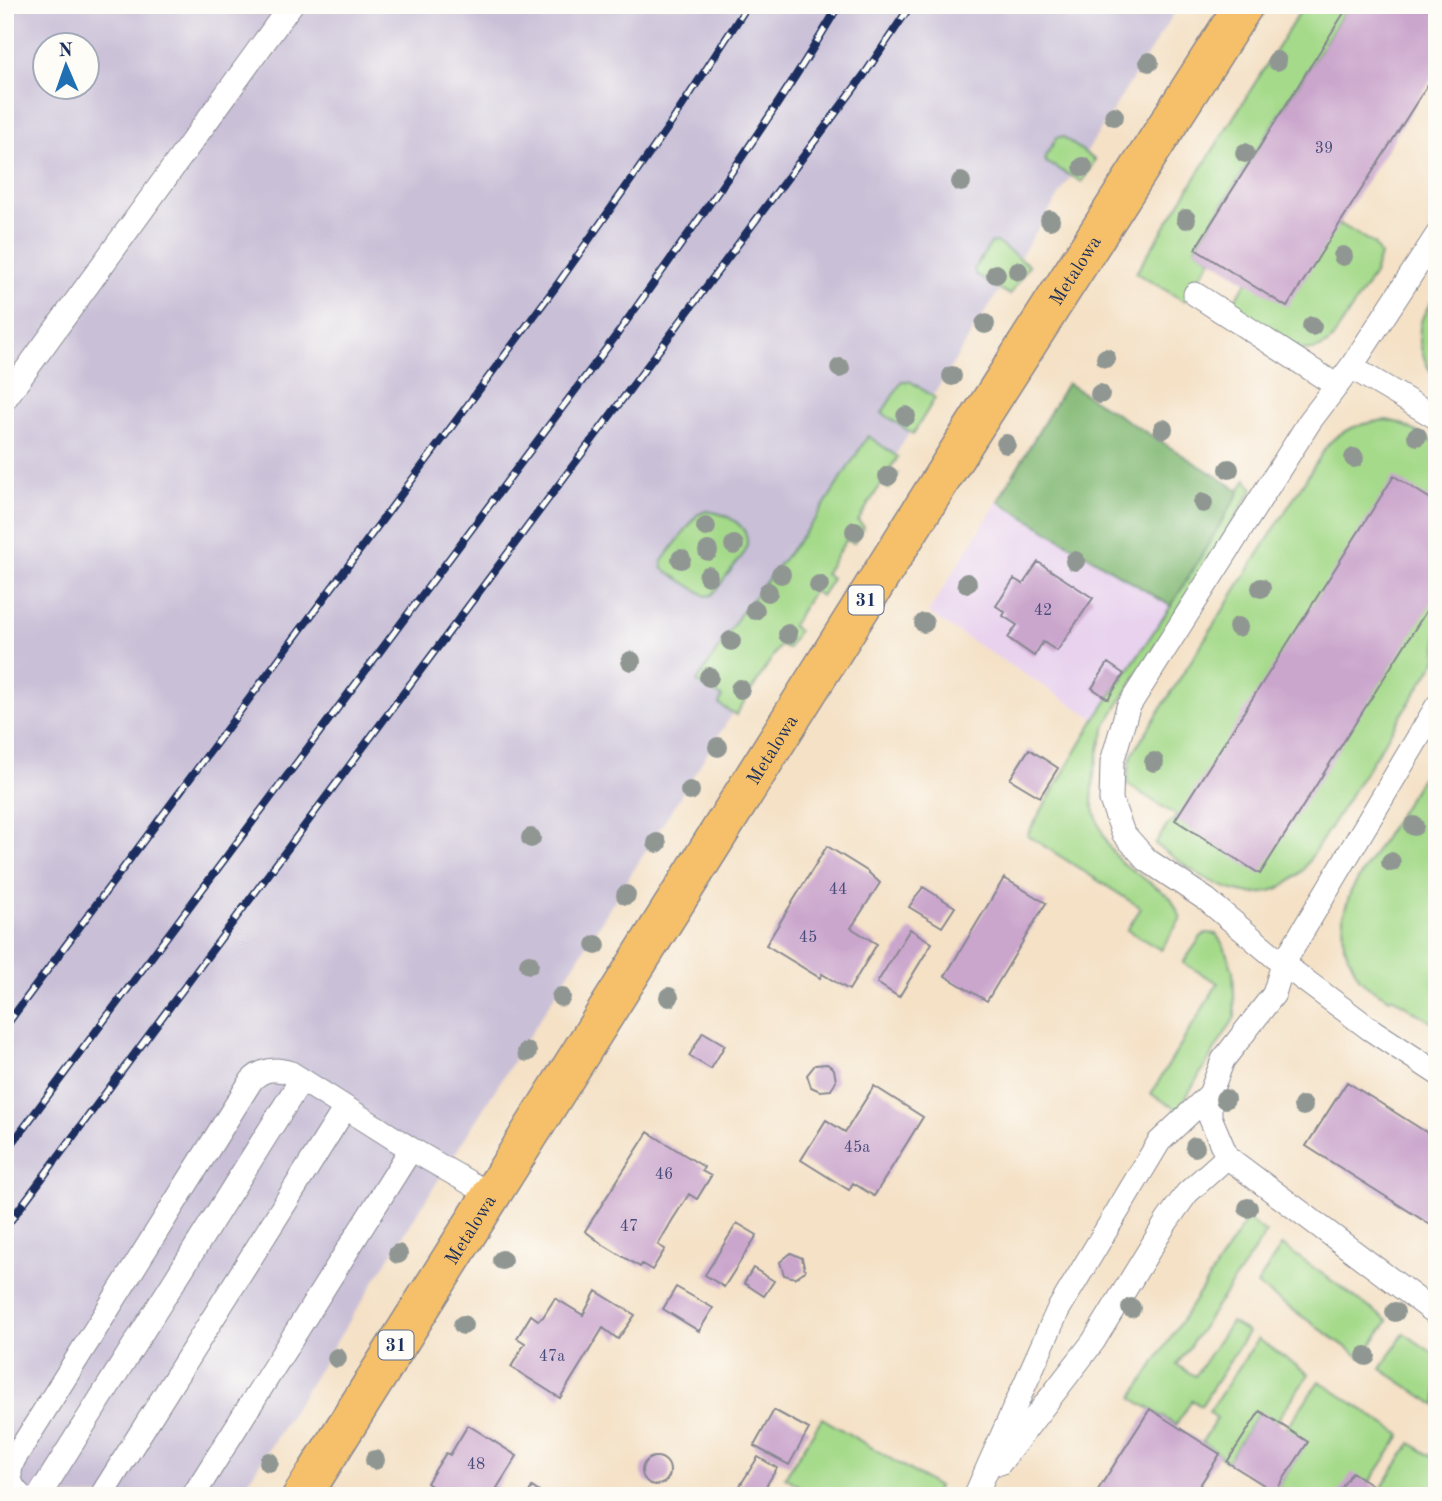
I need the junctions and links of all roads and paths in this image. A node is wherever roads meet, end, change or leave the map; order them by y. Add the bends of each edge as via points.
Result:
1 (291, 5) edge
2 (1244, 5) edge
3 (1437, 235) edge
4 (1195, 294) dead end
5 (1351, 367) junction
6 (1337, 386) junction
7 (5, 399) edge
8 (1437, 418) edge
9 (1437, 706) edge
10 (1283, 964) junction
11 (1437, 1073) edge
12 (301, 1080) junction
13 (1210, 1094) junction
14 (345, 1108) junction
15 (411, 1149) junction
16 (1227, 1157) junction
17 (491, 1195) junction
18 (1437, 1314) edge
19 (977, 1495) edge
20 (21, 1496) edge
21 (39, 1496) edge
22 (101, 1496) edge
23 (192, 1496) edge
24 (302, 1496) edge

1 - 7 lane
2 - 17 main road, Metalowa / 31
3 - 5 lane
4 - 6 lane
5 - 6 lane
5 - 8 lane
6 - 10 lane via 1310,421 1128,707 1112,762 1111,800 1123,833 1147,860 1208,900
9 - 10 lane
10 - 11 lane via 1370,1030
10 - 13 lane via 1274,994 1223,1059
12 - 14 lane
12 - 20 lane via 278,1069 251,1081 14,1459 9,1479
12 - 21 lane
13 - 16 lane via 1210,1116
13 - 19 lane via 1158,1142 1058,1310
14 - 15 lane
14 - 22 lane
15 - 17 lane
15 - 23 lane
16 - 18 lane
16 - 19 lane via 1187,1193 1093,1342
17 - 24 main road, Metalowa / 31

